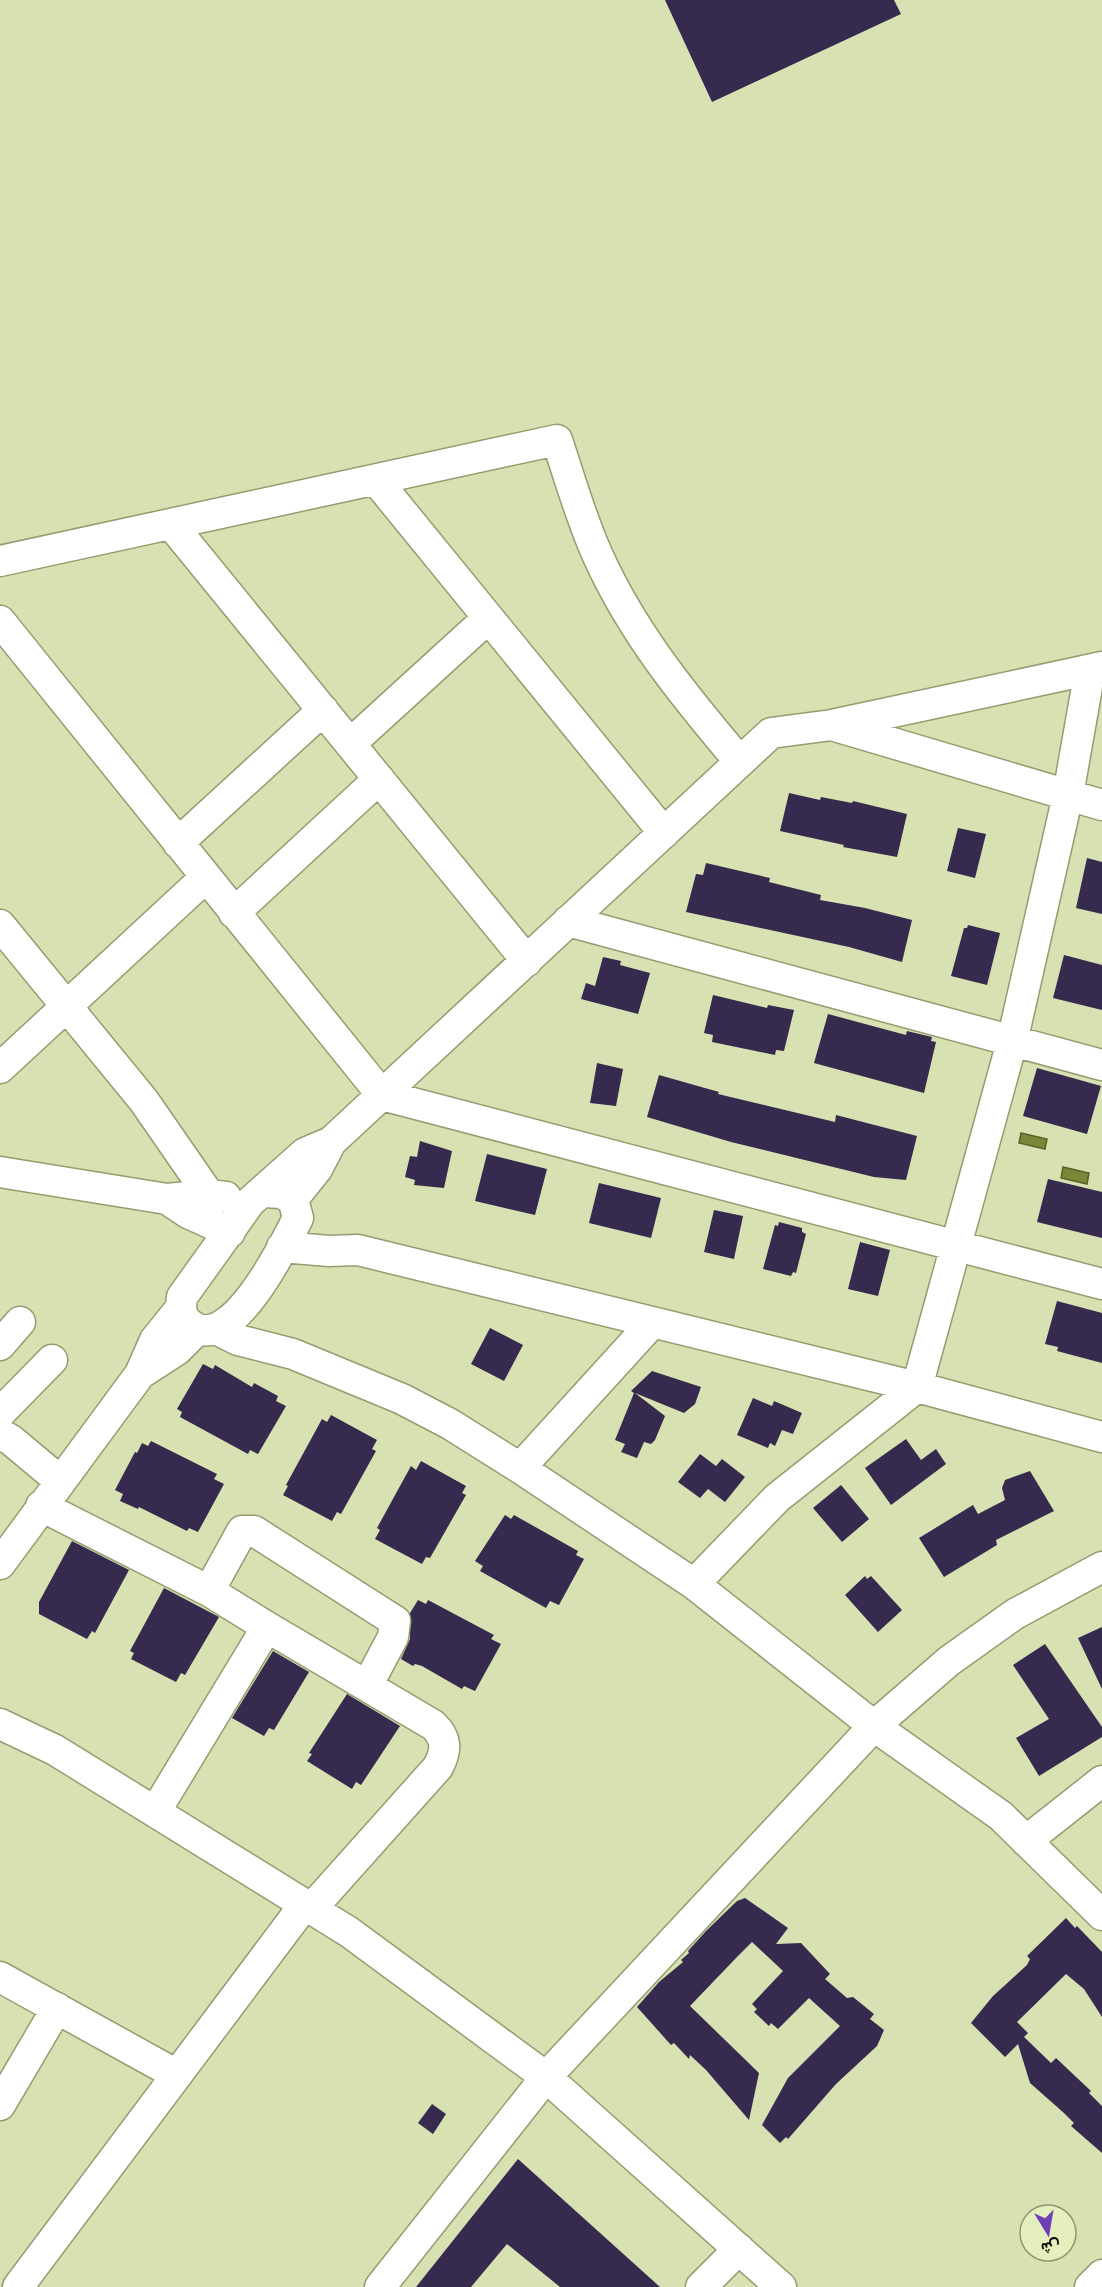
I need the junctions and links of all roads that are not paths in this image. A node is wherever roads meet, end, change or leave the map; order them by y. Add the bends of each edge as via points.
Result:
1 (376, 480) junction
2 (171, 524) junction
3 (0, 561) edge
4 (487, 619) junction
5 (0, 621) edge
6 (1096, 669) edge
7 (323, 710) junction
8 (832, 725) junction
9 (350, 744) junction
10 (740, 762) junction
11 (379, 779) junction
12 (1068, 795) junction
13 (1102, 805) edge
14 (664, 833) junction
15 (178, 843) junction
16 (206, 877) junction
17 (234, 913) junction
18 (568, 921) junction
19 (0, 925) edge
20 (527, 961) junction
21 (66, 1007) junction
22 (1012, 1042) junction
23 (1102, 1065) edge
24 (0, 1068) edge
25 (382, 1095) junction
26 (331, 1142) junction
27 (0, 1172) edge
28 (209, 1196) junction
29 (257, 1197) junction
30 (167, 1199) junction
31 (295, 1209) junction
32 (230, 1232) junction
33 (958, 1246) junction
34 (282, 1247) junction
35 (358, 1250) junction
36 (1102, 1284) edge
37 (240, 1311) junction
38 (20, 1322) dead end
39 (198, 1323) junction
40 (652, 1323) junction
41 (0, 1345) edge
42 (293, 1354) junction
43 (52, 1360) dead end
44 (917, 1386) junction
45 (0, 1413) edge
46 (0, 1434) edge
47 (1102, 1437) edge
48 (520, 1468) junction
49 (60, 1481) junction
50 (41, 1506) junction
51 (0, 1564) edge
52 (1102, 1567) edge
53 (694, 1584) junction
54 (209, 1591) junction
55 (267, 1627) junction
56 (368, 1686) junction
57 (0, 1724) edge
58 (874, 1726) junction
59 (1102, 1781) edge
60 (155, 1812) junction
61 (1026, 1841) junction
62 (309, 1906) junction
63 (1102, 1915) edge
64 (0, 1977) edge
65 (57, 2008) junction
66 (177, 2075) junction
67 (546, 2077) junction
68 (0, 2104) edge
69 (739, 2249) junction
70 (1102, 2275) edge
71 (18, 2287) edge
72 (380, 2287) edge
73 (701, 2287) edge
74 (781, 2287) edge
75 (1090, 2287) edge

1 - 2 street
1 - 4 street
1 - 10 street via 557,440 598,556 621,600 678,689
2 - 3 street
2 - 7 street
4 - 9 street
4 - 14 street
5 - 15 street
6 - 8 street
6 - 12 street
7 - 9 street
7 - 15 street
8 - 10 street via 771,733
8 - 12 street
9 - 11 street
10 - 14 street
11 - 17 street
11 - 20 street
12 - 13 street
12 - 22 street
14 - 18 street
15 - 16 street
16 - 17 street
16 - 21 street
17 - 25 street
18 - 20 street
18 - 22 street
19 - 21 street
20 - 25 street
21 - 24 street
21 - 28 street via 144,1101
22 - 23 street
22 - 33 street
25 - 26 street
25 - 33 street
26 - 29 street via 305,1153
26 - 31 street
27 - 30 street
28 - 29 street
28 - 30 street
29 - 31 street via 281,1193
29 - 32 street
30 - 32 street via 188,1214
31 - 34 street
31 - 35 street
32 - 39 street via 182,1297
33 - 36 street
33 - 44 street
34 - 35 street
34 - 37 street
35 - 40 street
37 - 39 street
37 - 42 street via 277,1337
38 - 41 street
39 - 42 street via 238,1340
39 - 49 street via 177,1350 140,1374
40 - 44 street
40 - 48 street
42 - 48 street via 402,1399
43 - 45 street
44 - 47 street
44 - 53 street via 777,1497
46 - 49 street
48 - 53 street
49 - 50 street
50 - 51 street
50 - 54 street
52 - 58 street via 1015,1614 950,1661
53 - 58 street
54 - 55 street
54 - 56 street via 242,1531 254,1531 395,1620 393,1637
55 - 56 street
55 - 60 street
56 - 62 street via 433,1725 441,1733 445,1754 438,1767
57 - 60 street via 55,1750
58 - 61 street via 1001,1816
58 - 67 street
59 - 61 street
60 - 62 street
61 - 63 street
62 - 66 street
62 - 67 street
64 - 65 street
65 - 66 street
65 - 68 street
66 - 71 street
67 - 69 street
67 - 72 street
69 - 73 street
69 - 74 street
70 - 75 street

